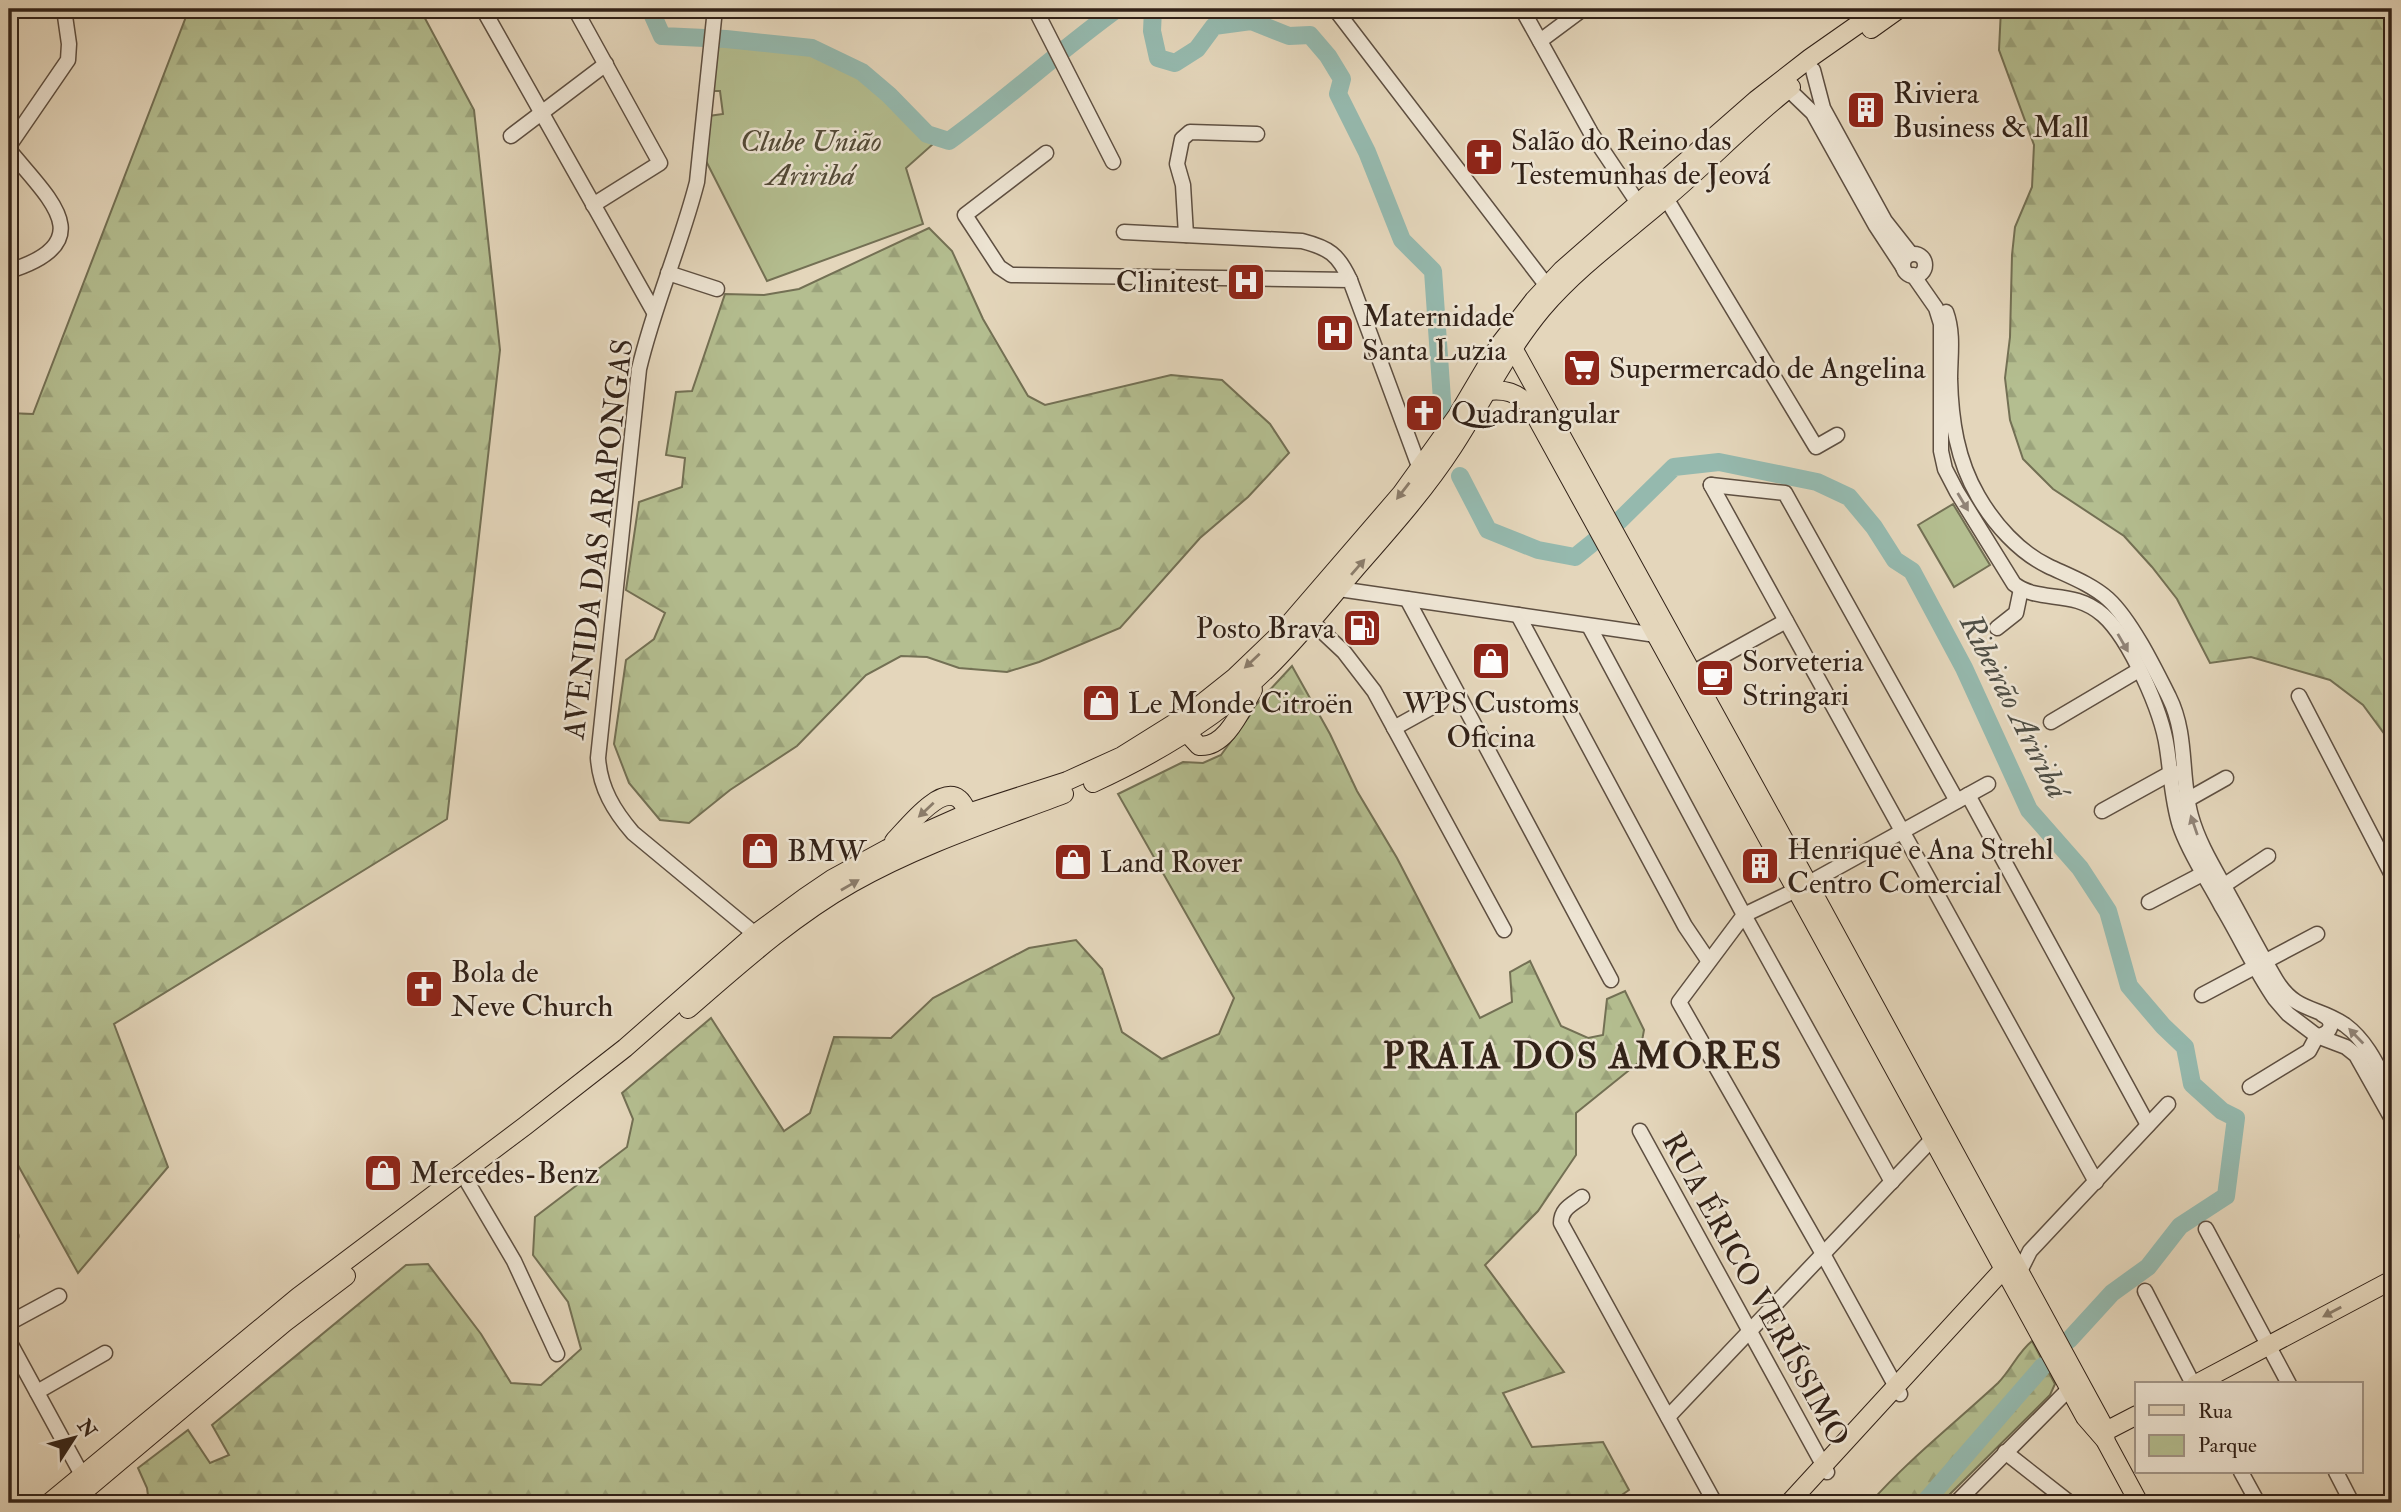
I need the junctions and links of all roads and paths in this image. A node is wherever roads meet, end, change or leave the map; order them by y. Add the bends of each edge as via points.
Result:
1 (64, 9) edge
2 (483, 9) edge
3 (575, 9) edge
4 (715, 9) edge
5 (1035, 9) edge
6 (1335, 9) edge
7 (1522, 9) edge
8 (1583, 9) edge
9 (1880, 9) edge
10 (1899, 9) edge
11 (1540, 41) junction
12 (606, 64) junction
13 (1813, 70) junction
14 (1788, 89) junction
15 (1818, 110) junction
16 (541, 112) junction
17 (1257, 134) dead end
18 (512, 135) dead end
19 (9, 148) edge
20 (1046, 153) dead end
21 (1113, 162) dead end
22 (1666, 198) junction
23 (1638, 203) junction
24 (593, 205) junction
25 (1124, 232) dead end
26 (1186, 235) junction
27 (1912, 267) junction
28 (9, 271) edge
29 (668, 273) junction
30 (1350, 280) junction
31 (1547, 286) junction
32 (717, 289) dead end
33 (654, 312) junction
34 (1513, 348) junction
35 (1486, 391) junction
36 (1536, 403) junction
37 (1836, 435) dead end
38 (1448, 441) junction
39 (1940, 443) junction
40 (1957, 443) junction
41 (1963, 462) junction
42 (1945, 468) junction
43 (1420, 469) junction
44 (2052, 568) junction
45 (1339, 589) junction
46 (2021, 589) junction
47 (2046, 595) junction
48 (1407, 598) junction
49 (1518, 615) junction
50 (1311, 621) junction
51 (1786, 621) junction
52 (1589, 626) junction
53 (1997, 628) dead end
54 (1664, 636) junction
55 (2139, 670) junction
56 (1264, 672) junction
57 (1686, 676) junction
58 (2299, 696) dead end
59 (1441, 702) dead end
60 (2051, 722) dead end
61 (1186, 725) junction
62 (1394, 728) junction
63 (2177, 773) junction
64 (2226, 778) dead end
65 (1988, 784) dead end
66 (1962, 798) junction
67 (2187, 800) junction
68 (2102, 811) dead end
69 (968, 813) junction
70 (1902, 831) junction
71 (964, 832) junction
72 (887, 849) junction
73 (2268, 856) dead end
74 (2209, 871) junction
75 (2392, 875) edge
76 (1802, 886) junction
77 (2219, 888) junction
78 (2149, 902) dead end
79 (1744, 915) junction
80 (1504, 930) dead end
81 (755, 934) junction
82 (2317, 934) dead end
83 (1708, 960) junction
84 (2261, 964) junction
85 (1611, 981) dead end
86 (2202, 995) dead end
87 (2325, 1015) junction
88 (2317, 1036) junction
89 (2250, 1087) dead end
90 (2389, 1097) edge
91 (2168, 1104) dead end
92 (2392, 1119) edge
93 (2148, 1125) junction
94 (1640, 1131) dead end
95 (1937, 1134) junction
96 (1892, 1182) junction
97 (2096, 1182) junction
98 (468, 1184) junction
99 (1582, 1197) dead end
100 (2206, 1229) dead end
101 (1823, 1254) junction
102 (2012, 1269) junction
103 (2392, 1280) edge
104 (2145, 1291) dead end
105 (59, 1296) dead end
106 (9, 1323) edge
107 (1749, 1331) junction
108 (9, 1341) edge
109 (2268, 1346) junction
110 (106, 1353) dead end
111 (557, 1354) dead end
112 (2072, 1367) junction
113 (2194, 1382) edge
114 (2199, 1382) edge
115 (2288, 1382) edge
116 (2069, 1389) junction
117 (1897, 1390) junction
118 (37, 1392) junction
119 (2135, 1416) edge
120 (1668, 1417) junction
121 (2105, 1436) junction
122 (2005, 1452) junction
123 (1825, 1469) junction
124 (2242, 1474) edge
125 (2337, 1474) edge
126 (82, 1475) junction
127 (49, 1503) edge
128 (70, 1503) edge
129 (1715, 1503) edge
130 (1789, 1503) edge
131 (1800, 1503) edge
132 (1956, 1503) edge
133 (2070, 1503) edge
134 (2139, 1503) edge
135 (2258, 1503) edge
136 (2353, 1503) edge

1 - 19 street via 68,60
2 - 16 street
3 - 12 street
4 - 29 street, AVENIDA DAS ARAPONGAS via 697,182
5 - 21 street
6 - 31 street
7 - 11 street
8 - 11 street
9 - 23 main road via 1756,100
10 - 13 main road
11 - 23 street via 1591,133
12 - 16 street
12 - 24 street via 660,163
13 - 14 main road
13 - 15 street
14 - 15 street
14 - 22 main road
15 - 27 street via 1885,242
16 - 18 street
16 - 24 street
17 - 26 street via 1190,132 1182,139 1177,164
19 - 28 street via 52,203 60,237 49,253
20 - 30 street via 965,215 999,267 1012,275
22 - 34 main road via 1569,281
22 - 37 street via 1816,447
23 - 31 main road
24 - 33 street
25 - 26 street
26 - 30 street via 1322,246 1341,262
27 - 39 street via 1941,324
27 - 40 street via 1946,312 1952,332 1951,415
29 - 32 street
29 - 33 street, AVENIDA DAS ARAPONGAS
30 - 43 street
31 - 38 main road via 1499,345
33 - 81 street, AVENIDA DAS ARAPONGAS via 637,382 599,773 612,806 633,834
34 - 35 main road
34 - 36 main road
35 - 36 main road via 1510,391
35 - 38 main road
36 - 54 main road
38 - 43 main road
45 -> 38 main road via 1408,508
39 - 40 street
39 - 42 street
40 - 41 street
41 - 42 street
41 - 44 street via 1977,494 2003,530
42 -> 46 street via 2010,579
43 -> 61 main road via 1282,632
44 - 47 street via 2053,582
44 - 63 street via 2099,592 2124,617 2170,700 2180,731
45 - 48 street
45 - 50 main road
46 - 47 street
46 - 53 street via 2016,613
47 -> 55 street via 2077,600 2102,615
48 - 49 street
48 - 85 street
49 - 52 street
49 - 83 street via 1685,926
50 - 56 main road
50 - 62 street via 1360,670
51 - 57 street
51 - 66 street via 1711,485 1786,493
51 - 70 street
52 - 54 street
52 - 79 street
54 - 57 main road
55 - 60 street
55 - 63 street via 2158,709
56 - 61 main road via 1210,718
56 - 61 main road via 1216,744 1199,746
57 - 76 main road
58 - 75 street
59 - 62 street
61 - 69 main road via 1085,774
61 - 71 main road via 1100,780
62 - 80 street
63 - 67 street
63 - 68 street
63 - 74 street via 2179,823
64 - 67 street
65 - 66 street
66 - 70 street
66 - 93 street
74 -> 67 street
69 - 71 main road
69 - 72 main road
69 -> 72 main road via 960,800 943,797
70 - 76 street
70 - 97 street
98 -> 71 main road via 613,1073 790,923 853,883
72 - 81 main road via 832,878
73 - 77 street
74 - 77 street
74 - 78 street
76 - 79 street
76 - 95 main road
77 - 84 street
79 - 83 street
79 - 96 street
81 - 126 main road via 625,1048 298,1297
82 - 84 street
83 - 101 street via 1679,1002
84 - 86 street
84 - 87 street via 2295,1002
84 - 88 street via 2281,1006
87 - 88 street via 2317,1016 2311,1026
90 -> 87 street via 2371,1054 2358,1037
88 - 89 street via 2309,1051
88 - 90 street via 2356,1055
90 - 92 street
91 - 93 street
93 - 97 street
94 - 107 street, RUA ÉRICO VERÍSSIMO
95 - 96 street
95 - 102 main road
96 - 101 street
97 - 102 street
98 - 111 street via 514,1261
98 - 128 main road via 284,1324
99 - 120 street via 1565,1209 1562,1223
100 - 109 street
101 - 107 street
101 - 117 street
102 - 112 main road
102 - 116 main road
102 - 117 main road
103 -> 109 main road
104 - 113 street
105 - 106 street
107 - 120 street
107 - 123 street, RUA ÉRICO VERÍSSIMO
108 - 118 street
109 - 114 main road
109 - 115 street
110 - 118 street
112 - 116 street
112 - 121 main road
116 - 121 main road via 2085,1418
116 - 122 street
117 - 123 main road
118 - 126 street
119 - 121 main road
120 - 129 street
121 - 134 main road
122 - 132 street
122 - 133 street
123 - 130 main road
123 - 131 main road
124 - 135 street
125 - 136 street
126 - 127 main road

